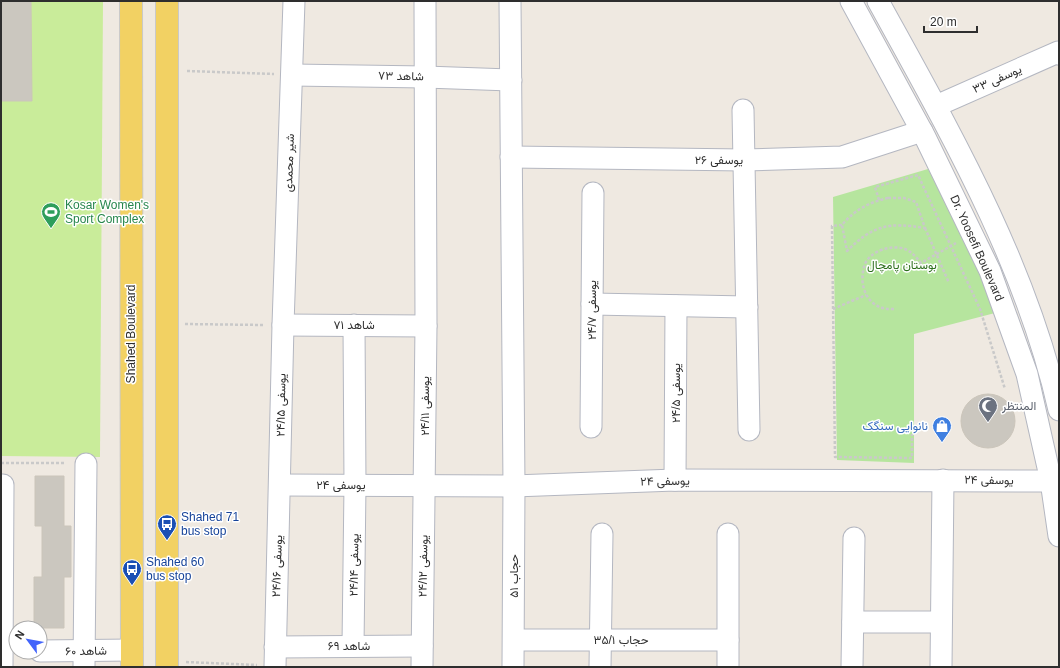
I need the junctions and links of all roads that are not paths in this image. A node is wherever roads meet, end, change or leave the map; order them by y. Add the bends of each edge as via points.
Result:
1 (131, 1) edge
2 (166, 1) edge
3 (294, 1) edge
4 (425, 1) edge
5 (510, 1) edge
6 (851, 1) edge
7 (878, 1) edge
8 (1059, 53) edge
9 (292, 75) junction
10 (425, 76) junction
11 (511, 80) junction
12 (936, 106) junction
13 (743, 110) dead end
14 (922, 131) junction
15 (511, 158) junction
16 (744, 160) junction
17 (593, 193) dead end
18 (592, 304) junction
19 (676, 306) junction
20 (747, 307) junction
21 (283, 325) junction
22 (354, 325) junction
23 (426, 326) junction
24 (1059, 410) edge
25 (591, 427) dead end
26 (749, 430) dead end
27 (86, 464) dead end
28 (675, 480) junction
29 (943, 480) junction
30 (1055, 481) edge
31 (1, 485) edge
32 (280, 485) junction
33 (355, 485) junction
34 (425, 486) junction
35 (514, 486) junction
36 (602, 534) dead end
37 (728, 534) dead end
38 (1059, 536) edge
39 (854, 538) dead end
40 (853, 622) junction
41 (941, 622) junction
42 (514, 640) junction
43 (600, 640) junction
44 (728, 640) junction
45 (353, 646) junction
46 (422, 646) junction
47 (48, 652) edge
48 (5, 656) edge
49 (132, 658) edge
50 (84, 659) edge
51 (275, 660) edge
52 (167, 664) edge
53 (422, 667) edge
54 (512, 667) edge
55 (600, 667) edge
56 (728, 667) edge
57 (852, 667) edge
58 (941, 667) edge

1 - 49 main road, Shahed Boulevard
2 - 52 main road
3 - 9 street, شیر محمدی
4 - 10 street, یوسفی ۲۴/۱۱
5 - 11 street, حجاب ۵۱
6 - 14 street, Dr. Yoosefi Boulevard
7 - 12 street, Dr. Yoosefi Boulevard
8 - 12 street, یوسفی ۳۳
9 - 10 street, شاهد ۷۳
9 - 21 street, شیر محمدی
10 - 11 street, شاهد ۷۳
10 - 23 street, یوسفی ۲۴/۱۱
11 - 15 street, حجاب ۵۱
12 - 24 street, Dr. Yoosefi Boulevard via 981,193 1012,262 1049,368
13 - 16 street
14 - 16 street, یوسفی ۲۶ via 842,157
14 - 30 street, Dr. Yoosefi Boulevard via 990,271 1026,374
15 - 16 street, یوسفی ۲۶
15 - 35 street, حجاب ۵۱
16 - 20 street
17 - 18 street, یوسفی ۲۴/۷
18 - 19 street
18 - 25 street, یوسفی ۲۴/۷
19 - 20 street
19 - 28 street, یوسفی ۲۴/۵
20 - 26 street
21 - 22 street, شاهد ۷۱
21 - 32 street, یوسفی ۲۴/۱۵
22 - 23 street, شاهد ۷۱
22 - 33 street, یوسفی ۲۴/۱۴
23 - 34 street, یوسفی ۲۴/۱۱
27 - 50 street
28 - 29 street, یوسفی ۲۴
28 - 35 street, یوسفی ۲۴
29 - 30 street, یوسفی ۲۴
29 - 41 street
30 - 38 street, Dr. Yoosefi Boulevard
31 - 48 street
32 - 33 street, یوسفی ۲۴
32 - 51 street, یوسفی ۲۴/۱۶
33 - 34 street, یوسفی ۲۴
33 - 45 street, یوسفی ۲۴/۱۴
34 - 35 street, یوسفی ۲۴
34 - 46 street, یوسفی ۲۴/۱۲
35 - 42 street, حجاب ۵۱
36 - 43 street
37 - 44 street
39 - 40 street
40 - 41 street
40 - 57 street
41 - 58 street
42 - 43 street, حجاب ۳۵/۱
42 - 54 street, حجاب ۵۱
43 - 44 street, حجاب ۳۵/۱
43 - 55 street
44 - 56 street
45 - 46 street, شاهد ۶۹
45 - 51 street, شاهد ۶۹
46 - 53 street, یوسفی ۲۴/۱۲
47 - 50 street, شاهد ۶۰
49 - 50 street, شاهد ۶۰

